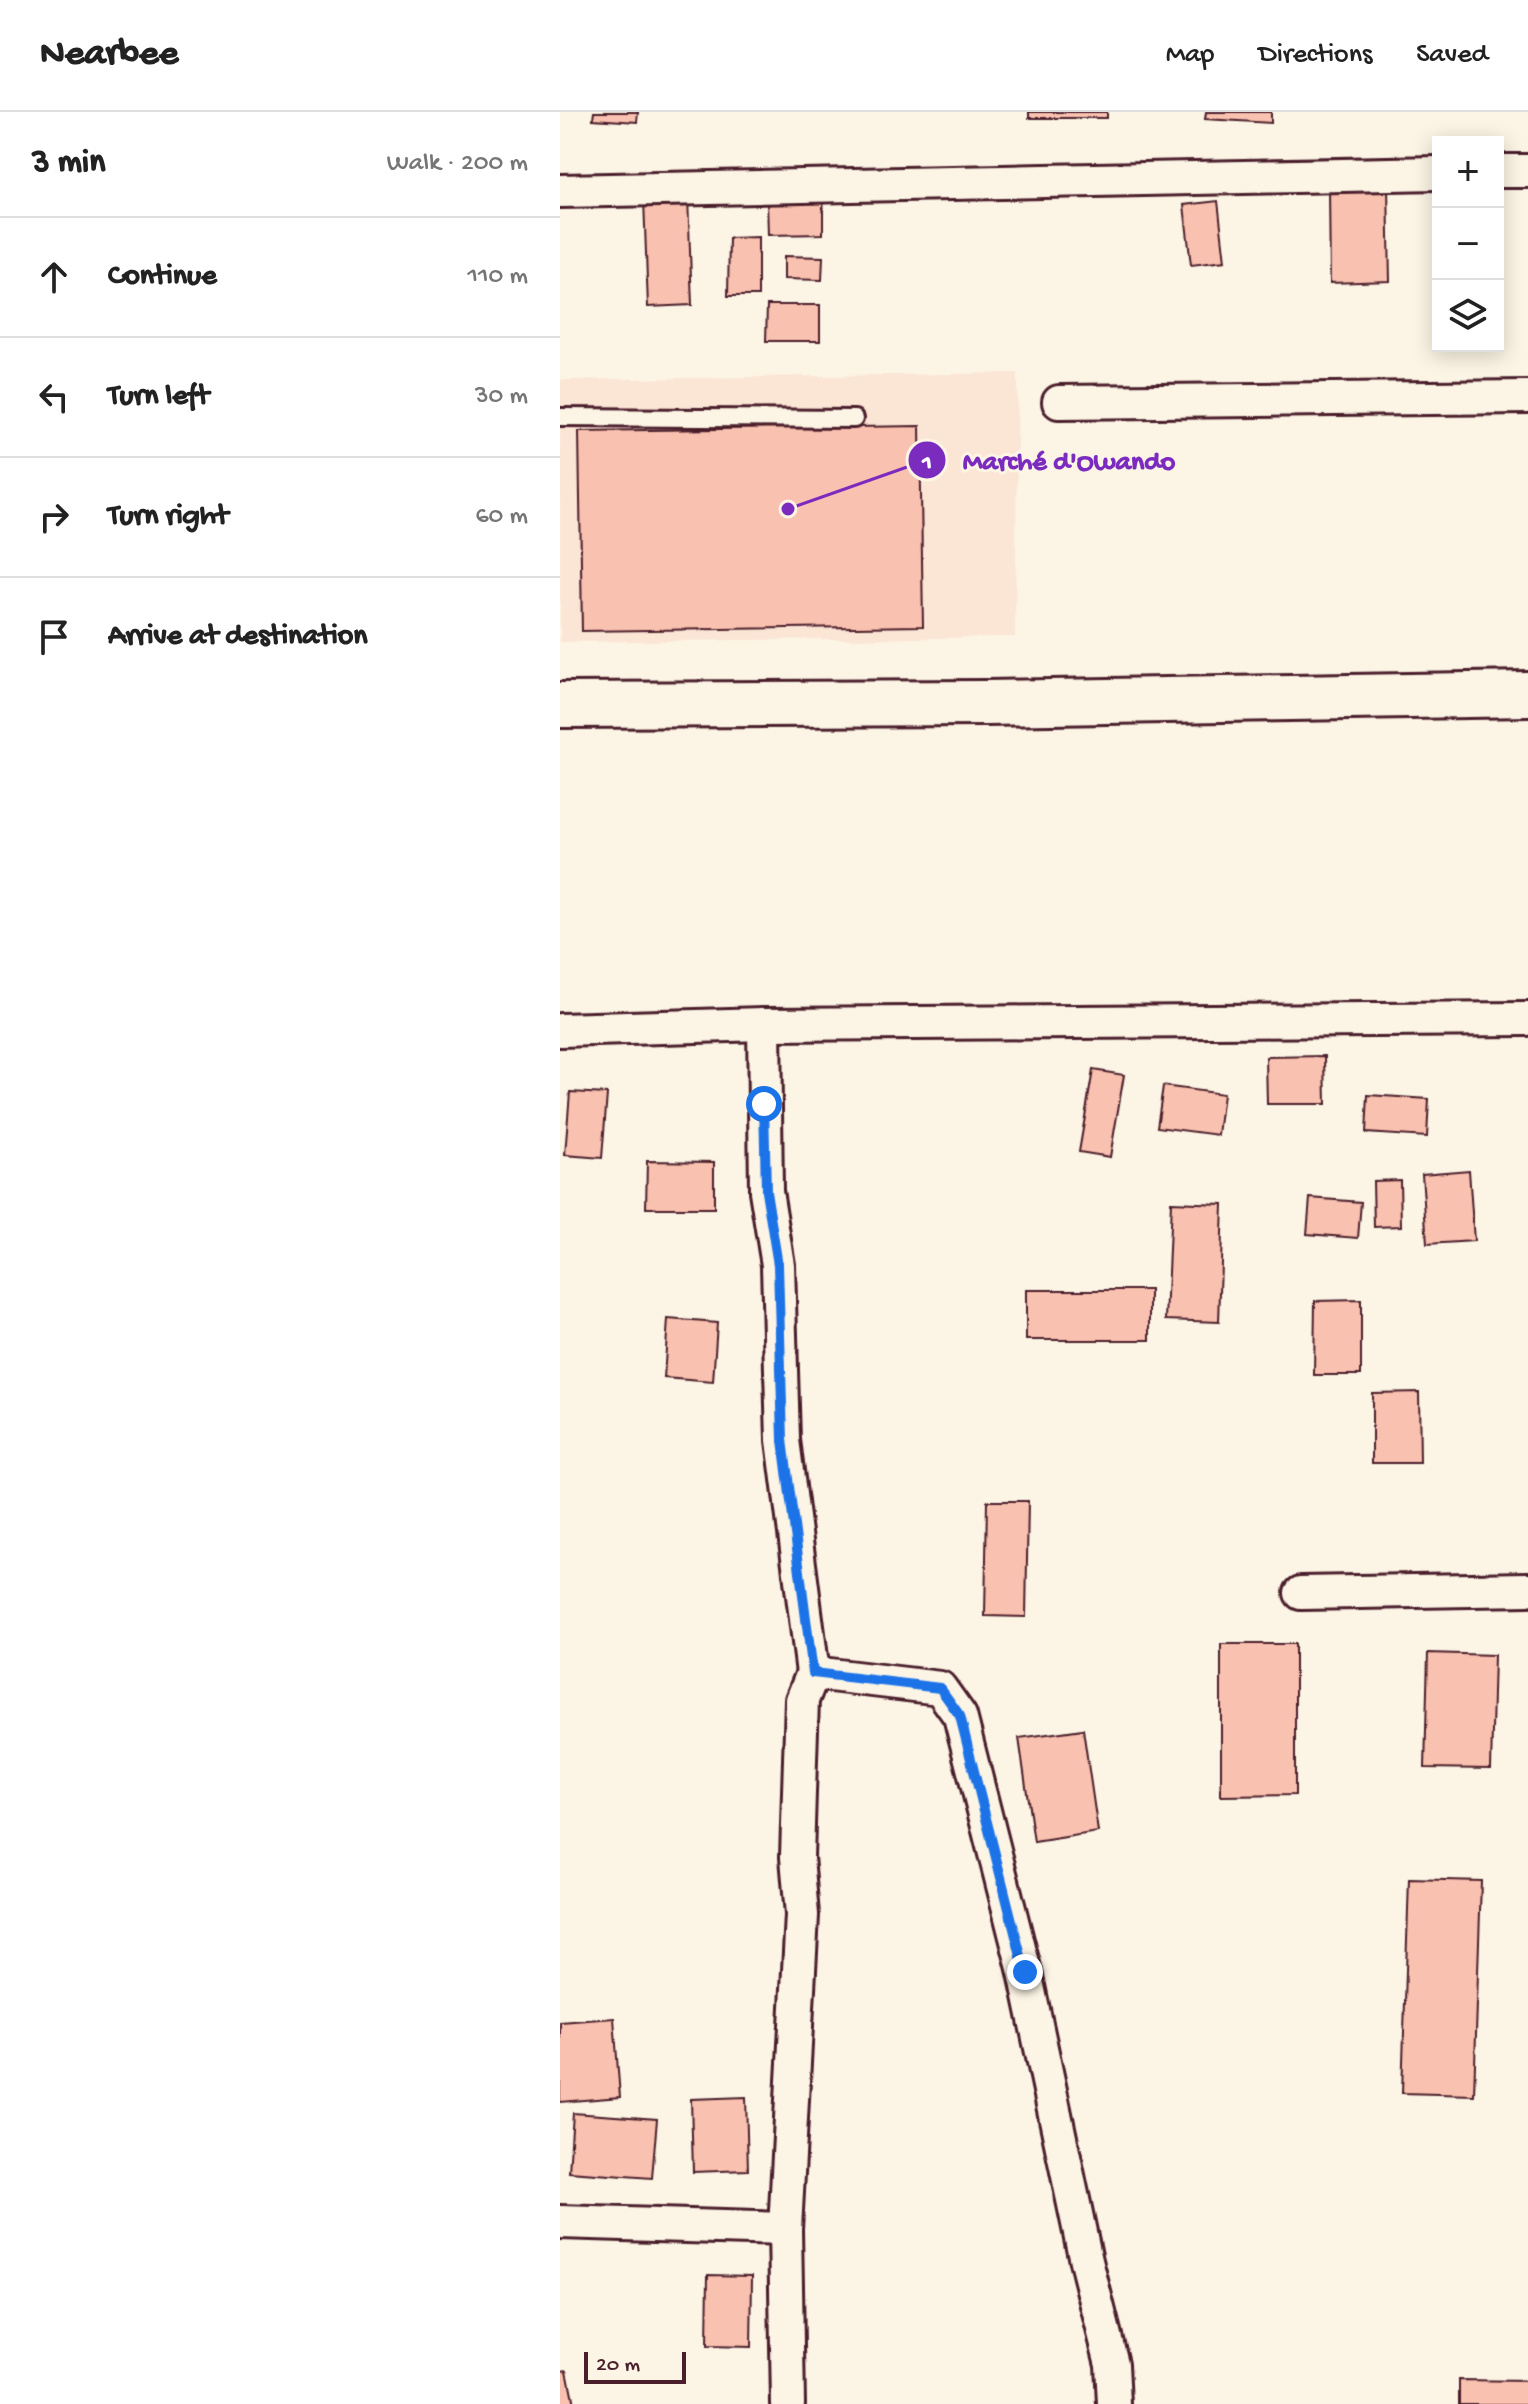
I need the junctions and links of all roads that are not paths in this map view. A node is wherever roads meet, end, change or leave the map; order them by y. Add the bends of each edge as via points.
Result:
1 (1504, 171) edge
2 (1528, 171) edge
3 (1432, 173) edge
4 (560, 191) edge
5 (1528, 397) edge
6 (1059, 402) dead end
7 (560, 417) edge
8 (854, 419) dead end
9 (1528, 694) edge
10 (560, 705) edge
11 (1528, 1019) edge
12 (764, 1024) junction
13 (560, 1030) edge
14 (1528, 1589) edge
15 (1301, 1593) dead end
16 (813, 1673) junction
17 (560, 2222) edge
18 (785, 2229) junction
19 (788, 2404) edge
20 (1114, 2404) edge

1 - 2 street
3 - 4 street
5 - 6 street
7 - 8 lane
9 - 10 main road
11 - 12 street
12 - 13 street
12 - 16 street via 766,1191 778,1265 783,1440
14 - 15 street
16 - 18 street via 802,1700 797,1857 802,1915
16 - 20 street via 940,1688 960,1716 1025,1972 1112,2364
17 - 18 street
18 - 19 street

